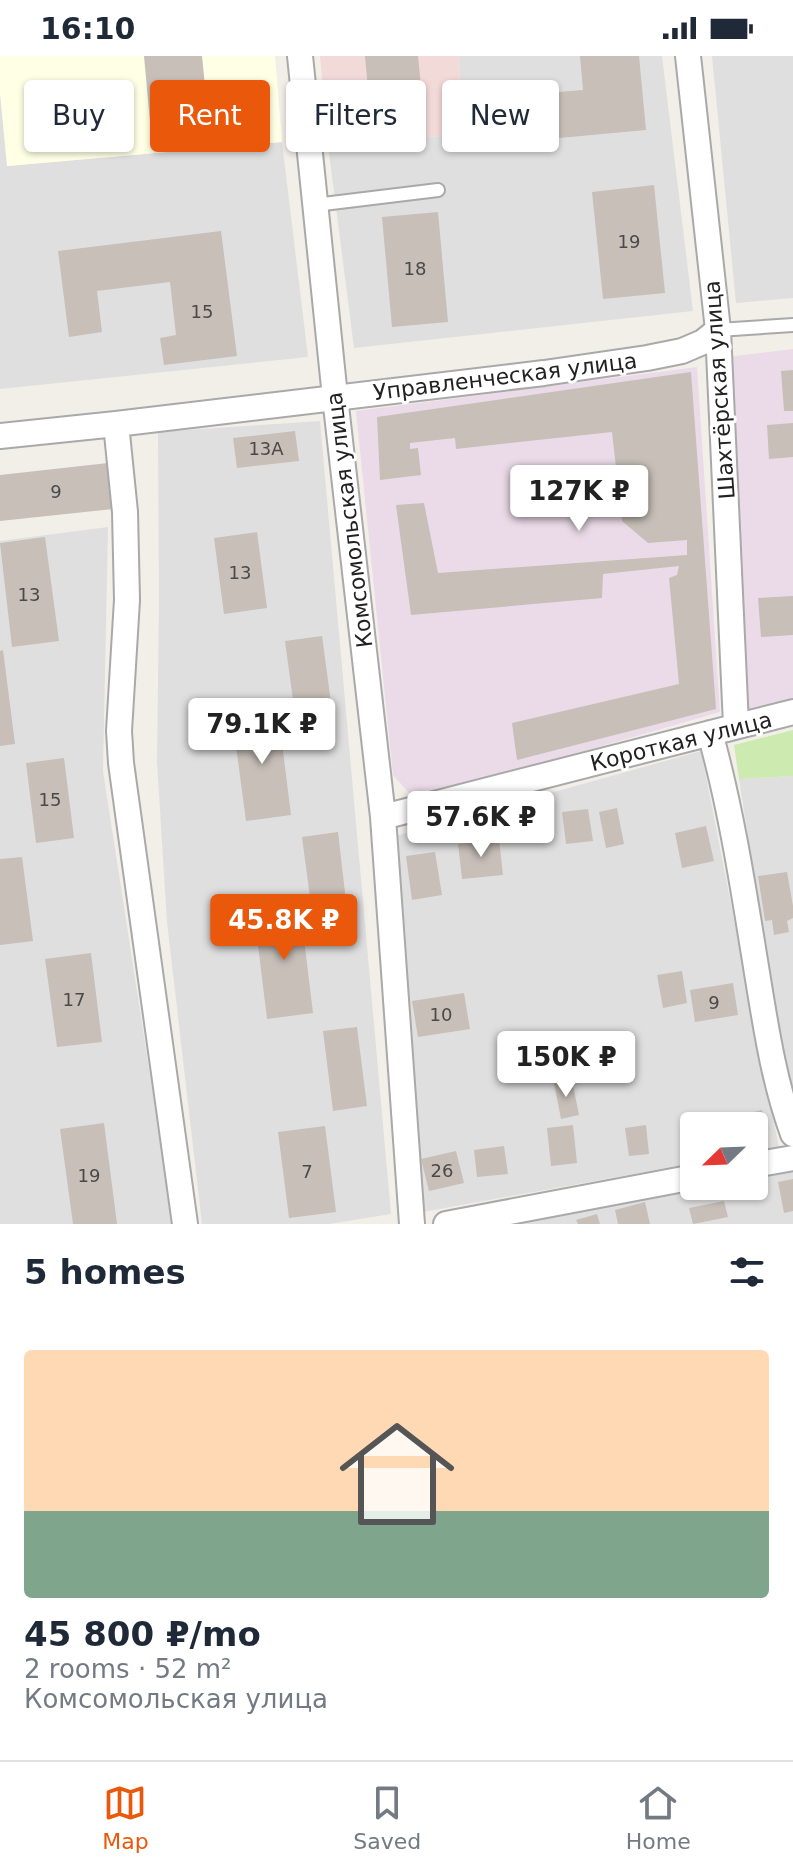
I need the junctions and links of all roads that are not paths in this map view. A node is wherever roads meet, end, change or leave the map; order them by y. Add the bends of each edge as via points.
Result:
1 (300, 56) edge
2 (688, 56) edge
3 (438, 190) dead end
4 (315, 205) junction
5 (793, 325) edge
6 (718, 330) junction
7 (335, 397) junction
8 (116, 424) junction
9 (0, 436) edge
10 (793, 712) edge
11 (736, 725) junction
12 (710, 733) junction
13 (383, 817) junction
14 (793, 1134) edge
15 (793, 1158) edge
16 (768, 1162) edge
17 (680, 1180) edge
18 (185, 1224) edge
19 (412, 1224) edge
20 (446, 1224) edge

1 - 4 street, Комсомольская улица
2 - 6 street, Шахтёрская улица
3 - 4 lane
4 - 7 street, Комсомольская улица
5 - 6 lane
6 - 7 street, Управленческая улица via 682,351 647,358
6 - 11 street, Шахтёрская улица
7 - 8 street, Управленческая улица
7 - 13 street, Комсомольская улица
8 - 9 street, Управленческая улица
8 - 18 street via 127,600 121,763
10 - 11 street, Короткая улица
11 - 12 street, Короткая улица
12 - 13 street, Короткая улица
12 - 14 street via 781,1102
13 - 19 street, Комсомольская улица
15 - 16 street
17 - 20 street

